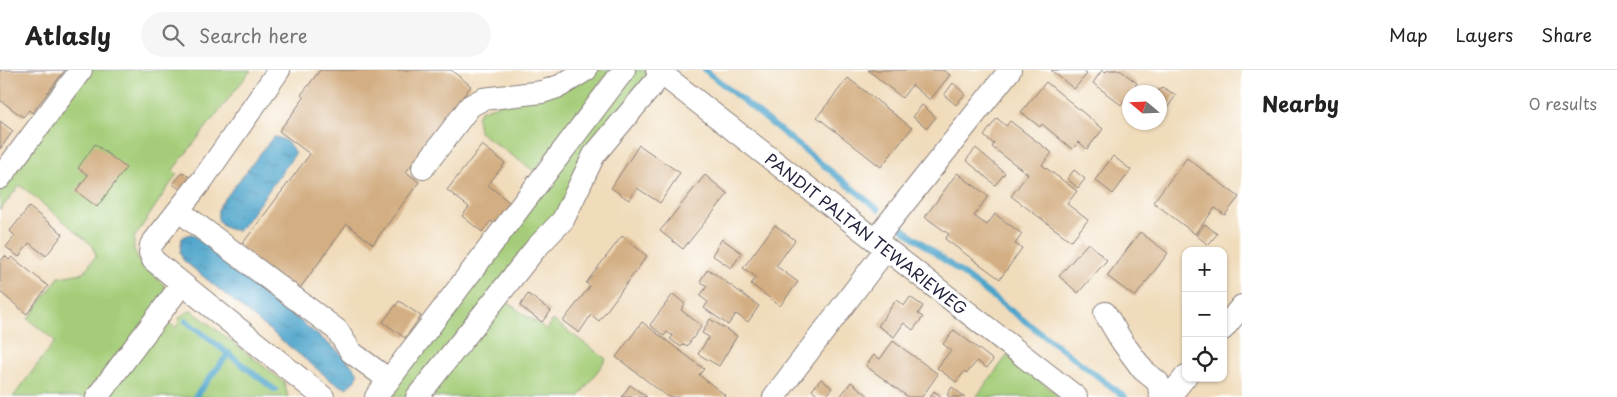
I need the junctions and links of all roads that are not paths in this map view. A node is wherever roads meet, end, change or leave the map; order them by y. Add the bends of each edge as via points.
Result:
1 (81, 70) edge
2 (279, 70) edge
3 (586, 70) edge
4 (624, 70) edge
5 (1010, 70) edge
6 (659, 72) edge
7 (423, 168) dead end
8 (0, 178) edge
9 (178, 211) junction
10 (880, 244) junction
11 (182, 284) junction
12 (1242, 306) edge
13 (1105, 313) dead end
14 (1227, 324) edge
15 (1182, 381) edge
16 (383, 389) edge
17 (97, 397) edge
18 (323, 397) edge
19 (416, 397) edge
20 (774, 397) edge
21 (1076, 397) edge
22 (1161, 397) edge
23 (1169, 397) edge

1 - 8 street
2 - 9 street
3 - 7 street via 560,86 542,92 483,100 470,106
4 - 16 street
5 - 10 street
6 - 10 street, PANDIT PALTAN TEWARIEWEG
6 - 19 street via 594,155 563,220 536,248
9 - 11 street via 152,245 150,253 153,260
9 - 16 street via 337,330
10 - 20 street
10 - 21 street, PANDIT PALTAN TEWARIEWEG
11 - 17 street
11 - 18 street
12 - 14 street
13 - 22 street via 1143,370 1158,382
15 - 23 street

